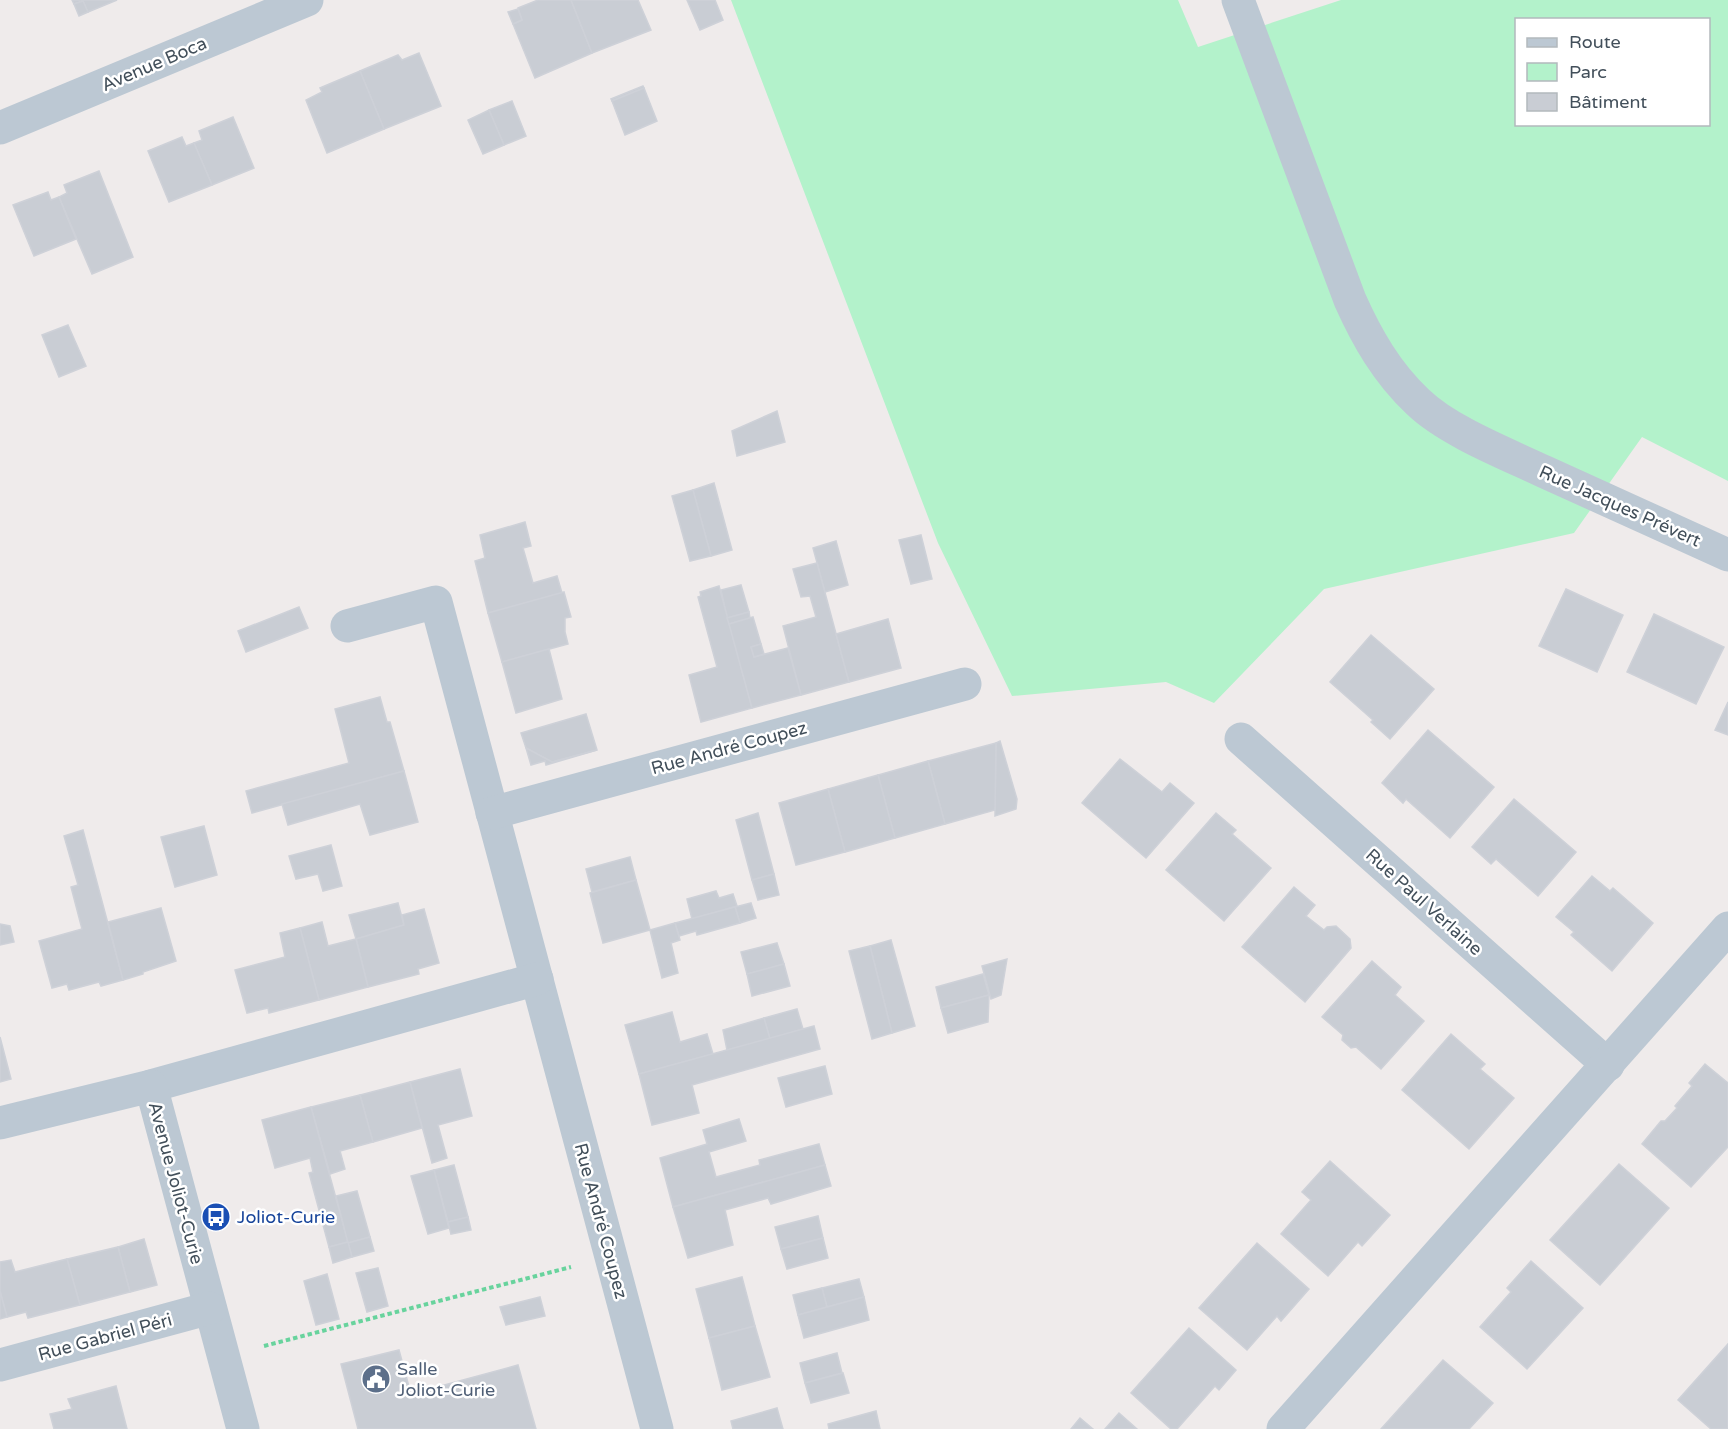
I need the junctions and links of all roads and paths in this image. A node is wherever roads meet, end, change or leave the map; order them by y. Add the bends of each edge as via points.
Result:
1 (307, 0) edge
2 (1238, 0) edge
3 (0, 128) edge
4 (1728, 555) edge
5 (347, 626) dead end
6 (965, 684) dead end
7 (1241, 740) dead end
8 (492, 813) junction
9 (1728, 928) edge
10 (537, 979) junction
11 (1608, 1065) junction
12 (151, 1086) junction
13 (0, 1123) edge
14 (611, 1256) junction
15 (210, 1308) junction
16 (223, 1356) junction
17 (0, 1365) edge
18 (243, 1429) edge
19 (657, 1429) edge
20 (1282, 1429) edge

1 - 3 street, Avenue Boca
2 - 4 street, Rue Jacques Prévert via 1350,300 1377,354 1398,380 1419,403 1448,424 1511,457
5 - 8 street, Rue André Coupez via 436,602
6 - 8 street, Rue André Coupez
7 - 11 street, Rue Paul Verlaine
8 - 10 street, Rue André Coupez
9 - 11 street
10 - 12 street
10 - 14 street, Rue André Coupez
11 - 20 street
12 - 13 street, Avenue Joliot-Curie
12 - 15 street, Avenue Joliot-Curie
14 - 16 path
14 - 19 street, Rue André Coupez
15 - 16 street, Avenue Joliot-Curie
15 - 17 street, Rue Gabriel Péri
16 - 18 street, Avenue Joliot-Curie

